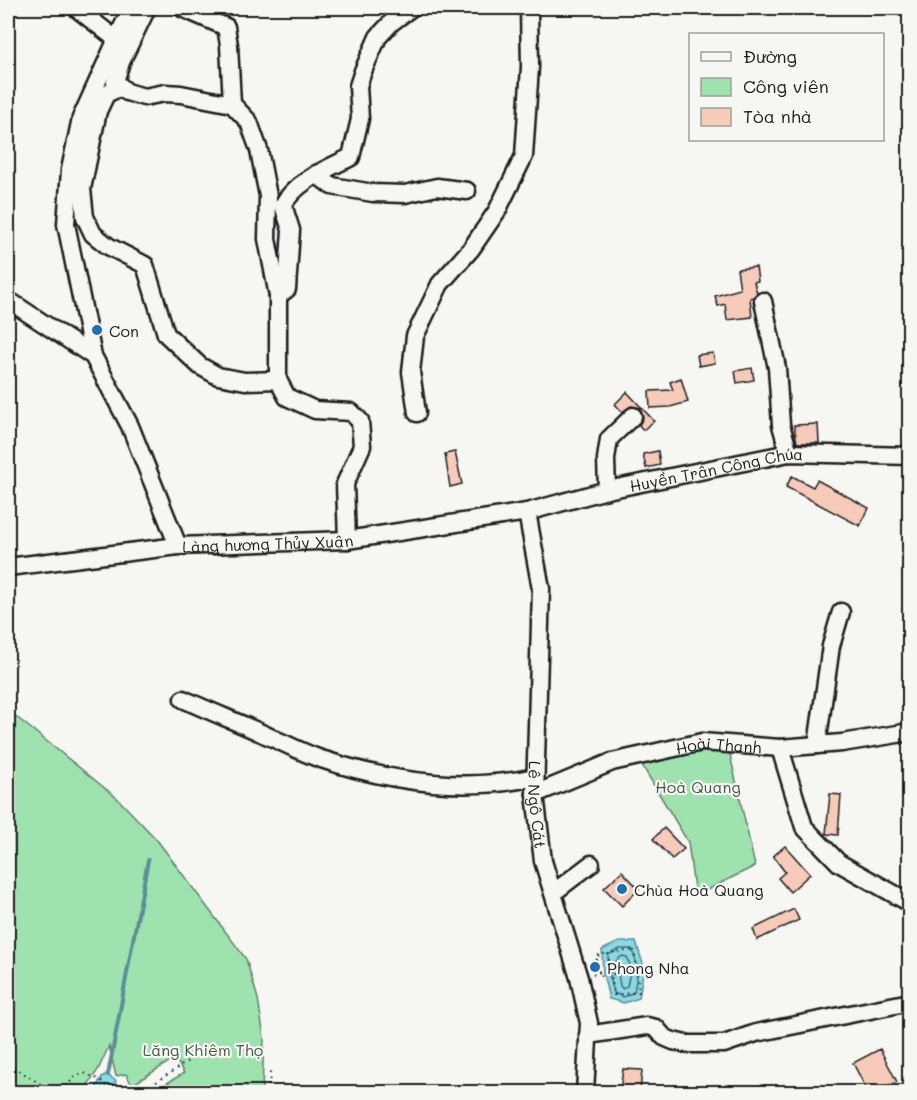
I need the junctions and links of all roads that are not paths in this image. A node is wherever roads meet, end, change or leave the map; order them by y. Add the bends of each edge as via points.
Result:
1 (76, 8) edge
2 (131, 8) edge
3 (147, 8) edge
4 (182, 8) edge
5 (411, 8) edge
6 (529, 8) edge
7 (116, 39) junction
8 (121, 87) junction
9 (232, 104) junction
10 (316, 174) junction
11 (467, 191) dead end
12 (278, 296) junction
13 (8, 300) edge
14 (763, 301) dead end
15 (93, 356) junction
16 (278, 380) junction
17 (417, 413) dead end
18 (633, 416) dead end
19 (789, 453) junction
20 (909, 456) edge
21 (607, 490) junction
22 (527, 512) junction
23 (348, 540) junction
24 (178, 546) junction
25 (8, 567) edge
26 (841, 612) dead end
27 (183, 699) dead end
28 (909, 732) edge
29 (817, 745) junction
30 (780, 748) junction
31 (535, 785) junction
32 (591, 864) dead end
33 (553, 893) junction
34 (909, 903) edge
35 (909, 1002) edge
36 (588, 1035) junction
37 (585, 1092) edge

1 - 7 street
2 - 7 street
3 - 8 street via 121,62 115,82
4 - 9 street via 226,27
5 - 10 street via 378,37 363,71 358,86 360,118 351,157
6 - 17 street via 524,156 497,211 440,284 415,336 411,372
7 - 15 street via 81,118 70,170 66,224
8 - 9 street via 144,97 181,94
8 - 16 street via 106,94 98,111 82,189 85,217 93,234 145,265 166,334 200,366 218,376 245,381
9 - 12 street via 249,122 259,150 268,196 267,239
10 - 11 street via 332,186 373,193 405,194 437,187
10 - 12 street via 289,194 283,205 291,230 290,262 287,289
12 - 16 street
13 - 15 street
14 - 19 street via 777,368 781,425
15 - 24 street via 130,426
16 - 23 street via 287,397 315,410 351,412 360,421 362,446 345,484
18 - 21 street via 609,439
19 - 20 street, Huyền Trân Công Chúa
19 - 21 street, Huyền Trân Công Chúa
21 - 22 street, Huyền Trân Công Chúa
22 - 23 street, Làng hương Thủy Xuân
22 - 31 street, Lê Ngô Cát via 541,589
23 - 24 street, Làng hương Thủy Xuân
24 - 25 street, Làng hương Thủy Xuân
26 - 29 street via 831,646
27 - 31 street, Hoài Thanh via 317,757 389,777 421,782
28 - 29 street, Hoài Thanh
29 - 30 street, Hoài Thanh
30 - 31 street, Hoài Thanh via 702,742 612,762
30 - 34 street via 804,827 839,863
31 - 33 street, Lê Ngô Cát via 543,861
32 - 33 street
33 - 36 street, Lê Ngô Cát via 579,978
35 - 36 street via 756,1033 724,1044 673,1041 647,1026
36 - 37 street, Lê Ngô Cát

